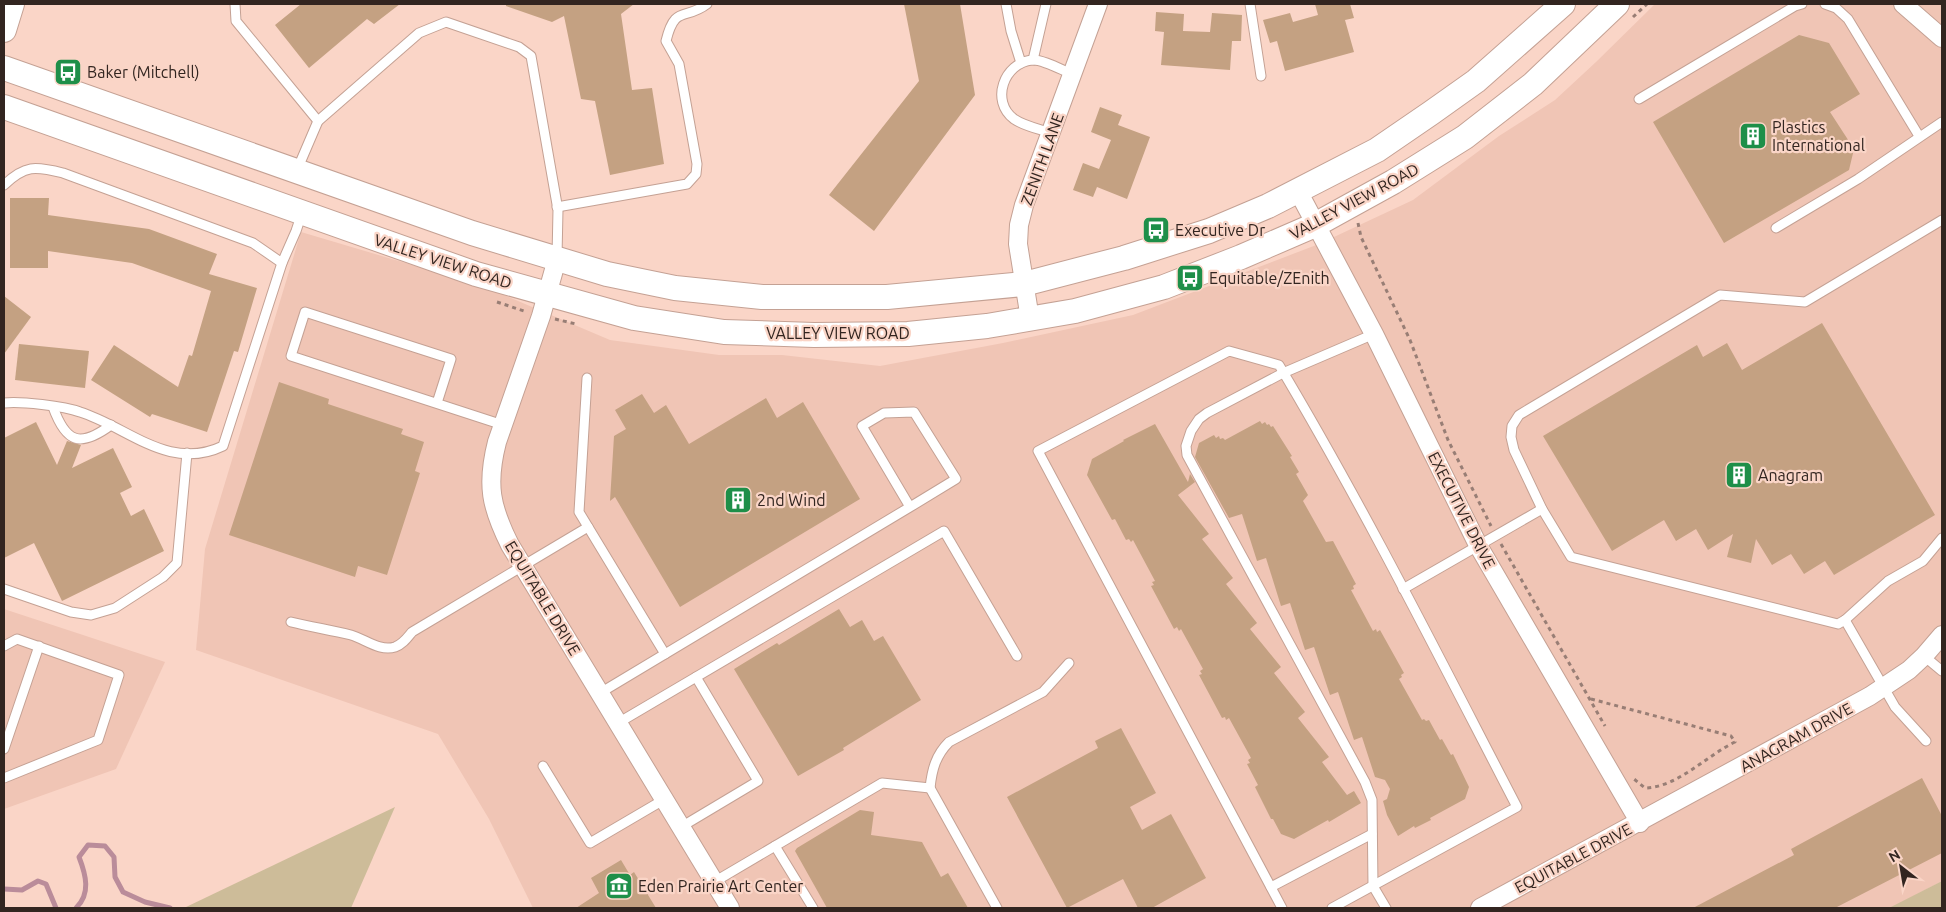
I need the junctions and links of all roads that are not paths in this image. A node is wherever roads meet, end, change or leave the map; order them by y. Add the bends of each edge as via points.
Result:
1 (12, 4) edge
2 (235, 4) edge
3 (707, 4) edge
4 (1006, 4) edge
5 (1046, 4) edge
6 (1098, 4) edge
7 (1250, 4) edge
8 (1563, 4) edge
9 (1802, 4) edge
10 (1825, 4) edge
11 (1903, 4) edge
12 (1623, 13) edge
13 (4, 30) edge
14 (1942, 38) edge
15 (1033, 60) junction
16 (1021, 63) junction
17 (4, 68) edge
18 (1072, 74) junction
19 (1261, 76) dead end
20 (1639, 99) dead end
21 (4, 107) edge
22 (318, 121) junction
23 (1942, 122) edge
24 (1051, 133) junction
25 (1919, 136) junction
26 (296, 171) junction
27 (4, 185) edge
28 (1298, 191) junction
29 (557, 207) junction
30 (302, 213) junction
31 (1942, 220) edge
32 (1316, 225) junction
33 (1776, 228) dead end
34 (556, 259) junction
35 (282, 263) junction
36 (1024, 284) junction
37 (544, 306) junction
38 (1030, 319) junction
39 (1374, 334) junction
40 (1283, 373) junction
41 (587, 378) dead end
42 (4, 403) edge
43 (437, 403) junction
44 (53, 407) junction
45 (111, 424) junction
46 (503, 425) junction
47 (187, 453) junction
48 (910, 507) junction
49 (1542, 509) junction
50 (588, 527) junction
51 (1942, 538) edge
52 (1479, 547) junction
53 (524, 566) junction
54 (4, 589) edge
55 (1403, 590) junction
56 (1845, 620) junction
57 (291, 622) dead end
58 (1942, 635) edge
59 (4, 646) edge
60 (39, 646) junction
61 (664, 654) junction
62 (1017, 656) dead end
63 (1924, 656) junction
64 (1070, 663) dead end
65 (1942, 671) edge
66 (696, 677) junction
67 (1884, 687) junction
68 (600, 693) junction
69 (618, 723) junction
70 (1926, 741) dead end
71 (4, 749) edge
72 (543, 766) dead end
73 (4, 778) edge
74 (930, 788) junction
75 (665, 799) junction
76 (1640, 823) junction
77 (681, 827) junction
78 (1372, 834) junction
79 (775, 846) junction
80 (714, 882) junction
81 (1374, 886) junction
82 (1271, 887) junction
83 (730, 908) edge
84 (813, 908) edge
85 (997, 908) edge
86 (1282, 908) edge
87 (1332, 908) edge
88 (1386, 908) edge
89 (1480, 908) edge

1 - 13 main road
2 - 22 lane via 236,21
3 - 29 lane via 679,15 670,26 666,41 680,64 696,174 687,184
4 - 16 lane
5 - 15 lane
6 - 18 street, ZENITH LANE
7 - 19 lane
8 - 28 main road via 1476,81 1431,113 1377,150
9 - 20 lane
10 - 25 lane via 1836,8 1848,19
11 - 14 street
12 - 32 main road, VALLEY VIEW ROAD via 1465,137
15 - 16 lane
15 - 18 lane
16 - 24 lane via 1002,86 1004,105 1015,119
17 - 26 main road
18 - 24 street, ZENITH LANE
21 - 30 main road, VALLEY VIEW ROAD
22 - 26 lane
22 - 29 lane via 419,33 446,22 519,47 531,56
23 - 25 lane
24 - 36 street, ZENITH LANE via 1019,226 1018,244
25 - 33 lane via 1858,179
26 - 34 main road via 472,234
27 - 35 lane via 15,174 33,168 63,172 253,243
28 - 32 street, EXECUTIVE DRIVE
28 - 36 main road via 1209,231 1124,258
29 - 34 lane
30 - 35 lane
30 - 37 main road, VALLEY VIEW ROAD via 476,274
31 - 49 lane via 1805,302 1720,296 1519,415 1512,426 1514,450
32 - 38 main road, VALLEY VIEW ROAD via 1164,287 1075,311
32 - 39 street, EXECUTIVE DRIVE
34 - 36 main road via 675,288 762,297 887,297
34 - 37 street, EQUITABLE DRIVE
35 - 47 lane via 223,446 211,452
36 - 38 street, ZENITH LANE
37 - 38 main road, VALLEY VIEW ROAD via 724,332 908,334
37 - 46 street, EQUITABLE DRIVE
39 - 40 lane
39 - 52 street, EXECUTIVE DRIVE
40 - 55 lane
40 - 78 lane via 1199,419 1191,431 1186,455 1365,782 1372,800
40 - 82 lane via 1279,366 1229,351 1038,452
41 - 50 lane via 579,512
42 - 44 lane
43 - 43 lane via 451,359 304,312 291,356
43 - 46 lane
44 - 45 lane via 79,411
44 - 45 lane via 59,424 73,437 80,439 98,434
45 - 47 lane via 139,441 175,454
46 - 53 street, EQUITABLE DRIVE via 492,460 492,500 499,521
47 - 54 lane via 176,563 163,577 115,608 91,615 71,612
48 - 48 lane via 862,426 884,413 914,412 956,479
48 - 61 lane
49 - 52 lane
49 - 56 lane via 1571,557 1838,624
50 - 53 lane
50 - 61 lane
51 - 56 lane via 1923,561 1888,581
52 - 55 lane
52 - 76 street, EXECUTIVE DRIVE
53 - 57 lane via 412,632 404,642 394,647 385,648 352,636
53 - 68 street, EQUITABLE DRIVE
55 - 81 lane via 1517,807
56 - 67 lane
58 - 63 street, ANAGRAM DRIVE
59 - 60 lane via 18,639
60 - 71 lane
60 - 73 lane via 119,675 98,740
61 - 68 lane
62 - 66 lane via 944,531
63 - 65 lane
63 - 67 street, ANAGRAM DRIVE
64 - 74 lane via 1043,692 949,742 935,760
66 - 69 lane
66 - 77 lane via 758,781
67 - 70 lane via 1895,707
67 - 76 street, ANAGRAM DRIVE
68 - 69 street, EQUITABLE DRIVE
69 - 75 street, EQUITABLE DRIVE
72 - 75 lane via 590,843
74 - 79 lane via 882,783
74 - 85 lane
75 - 77 street, EQUITABLE DRIVE
76 - 89 street, EQUITABLE DRIVE
77 - 80 street, EQUITABLE DRIVE
78 - 81 lane
78 - 82 lane
79 - 80 lane
79 - 84 lane
80 - 83 street, EQUITABLE DRIVE
81 - 87 lane
81 - 88 lane
82 - 86 lane

